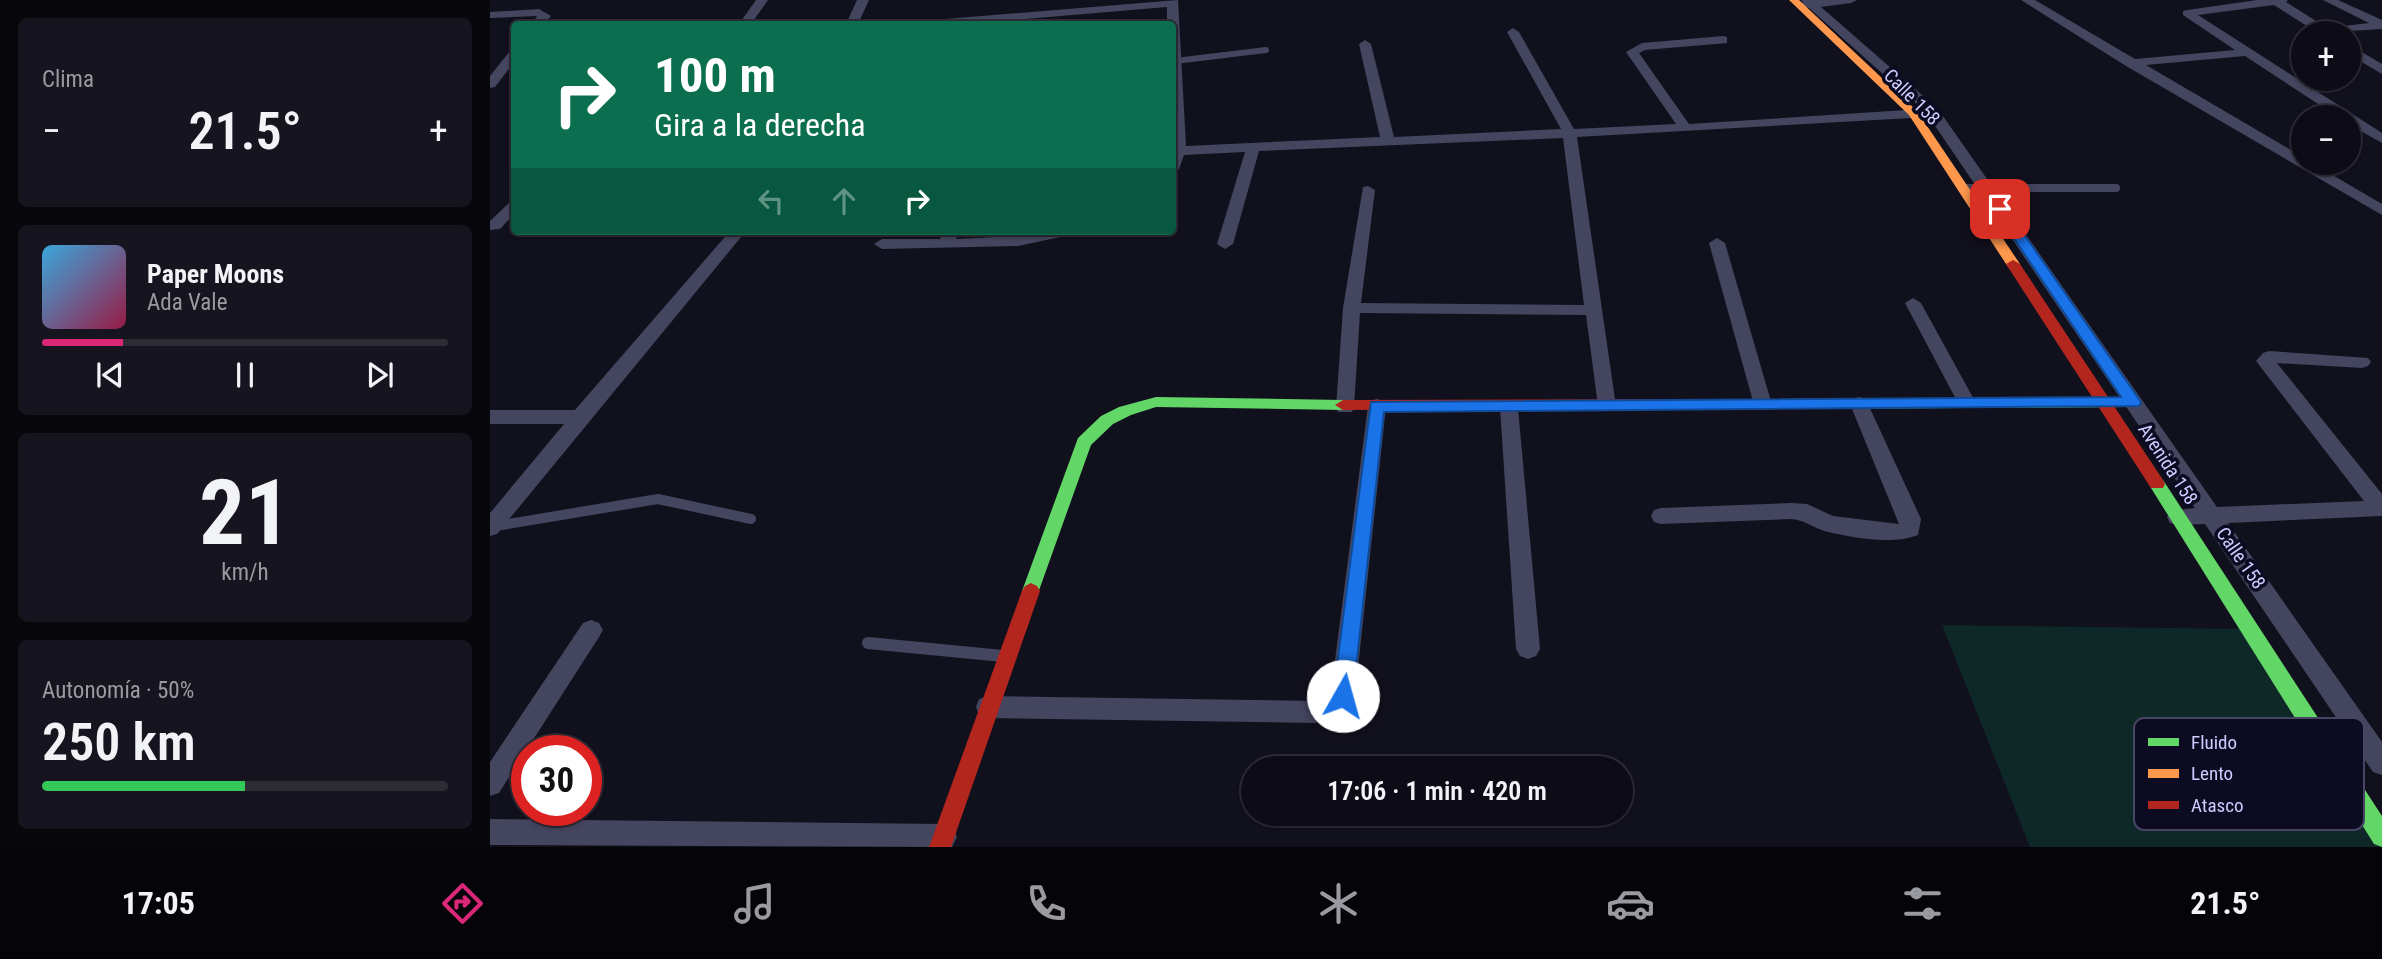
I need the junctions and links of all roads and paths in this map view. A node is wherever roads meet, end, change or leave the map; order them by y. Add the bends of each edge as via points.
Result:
1 (762, 0) edge
2 (863, 0) edge
3 (1852, 0) edge
4 (2027, 0) edge
5 (2282, 0) edge
6 (2329, 0) edge
7 (2276, 1) edge
8 (1172, 2) edge
9 (1803, 2) edge
10 (1071, 6) edge
11 (490, 15) edge
12 (541, 21) edge
13 (747, 21) edge
14 (853, 21) edge
15 (976, 21) edge
16 (1173, 21) edge
17 (2307, 21) edge
18 (2361, 28) edge
19 (1513, 32) dead end
20 (1723, 40) dead end
21 (1365, 44) dead end
22 (1266, 50) dead end
23 (2250, 52) junction
24 (2361, 56) edge
25 (511, 58) edge
26 (1176, 61) edge
27 (2130, 63) junction
28 (2382, 70) edge
29 (490, 84) edge
30 (2329, 105) edge
31 (1913, 113) junction
32 (1933, 113) junction
33 (2361, 126) edge
34 (1685, 128) junction
35 (1569, 132) junction
36 (2382, 139) edge
37 (1388, 142) junction
38 (1252, 148) junction
39 (1176, 150) edge
40 (1962, 188) junction
41 (1985, 188) junction
42 (2116, 188) dead end
43 (1368, 190) dead end
44 (511, 209) edge
45 (2382, 209) edge
46 (494, 226) dead end
47 (735, 235) edge
48 (1046, 235) edge
49 (949, 237) edge
50 (1717, 243) dead end
51 (882, 244) dead end
52 (1225, 244) dead end
53 (1913, 303) dead end
54 (1352, 308) junction
55 (1595, 310) junction
56 (2362, 362) dead end
57 (2104, 402) junction
58 (2133, 402) junction
59 (1967, 403) junction
60 (1859, 404) junction
61 (1763, 405) junction
62 (1377, 406) junction
63 (1607, 406) junction
64 (1345, 407) junction
65 (1509, 408) junction
66 (580, 416) junction
67 (490, 417) edge
68 (2381, 508) edge
69 (1661, 516) dead end
70 (2212, 516) junction
71 (2177, 517) junction
72 (751, 519) dead end
73 (490, 527) edge
74 (591, 630) dead end
75 (868, 643) dead end
76 (1528, 649) dead end
77 (1007, 657) junction
78 (988, 707) junction
79 (2306, 718) edge
80 (2351, 718) edge
81 (2364, 737) edge
82 (2382, 763) edge
83 (490, 784) edge
84 (2364, 808) edge
85 (490, 832) edge
86 (2382, 836) edge
87 (588, 840) edge
88 (942, 842) edge

1 - 13 street
2 - 14 street
3 - 9 street
4 - 27 street
5 - 7 street
6 - 18 street via 2382,25
7 - 17 street
7 - 23 street via 2187,13
8 - 10 street
8 - 16 street
9 - 31 street, Avenida 158
9 - 32 street, Calle 158
10 - 15 street
11 - 12 street via 539,12 545,16
19 - 35 street
20 - 34 street via 1642,47 1632,52
21 - 37 street
22 - 26 lane
23 - 27 street
23 - 30 street
24 - 28 street
25 - 29 street
27 - 45 street
31 - 32 street
31 - 34 street
31 - 40 street, Avenida 158
32 - 41 street, Calle 158
33 - 36 street
34 - 35 street
35 - 37 street
35 - 55 street
37 - 38 street
38 - 39 street
38 - 52 street
40 - 41 lane
40 - 57 street, Avenida 158
41 - 42 lane
41 - 58 street, Calle 158
43 - 54 street
44 - 46 street
47 - 66 street
48 - 49 street via 1018,241
49 - 51 street
50 - 61 street
53 - 59 street
54 - 55 street
54 - 64 street
55 - 63 street
56 - 68 street via 2269,357 2265,361
57 - 58 street
57 - 59 street
57 - 71 street, Avenida 158
58 - 70 street, Calle 158
59 - 60 street
60 - 61 street
60 - 69 street via 1910,519 1910,529 1900,533 1829,524 1807,512 1791,511
61 - 63 street
62 - 64 street
62 - 65 street
62 - 78 street via 1343,696 1332,706 1316,712
63 - 65 street
64 - 77 street via 1156,402 1129,407 1094,428 1084,442
65 - 76 street
66 - 67 street
66 - 73 street
68 - 70 street
70 - 71 street
70 - 80 street, Calle 158
71 - 79 street, Avenida 158
72 - 73 lane via 658,499
74 - 83 street
75 - 77 lane
77 - 78 street
78 - 88 street
81 - 82 street, Calle 158
84 - 86 street, Avenida 158
85 - 87 street
87 - 88 street

